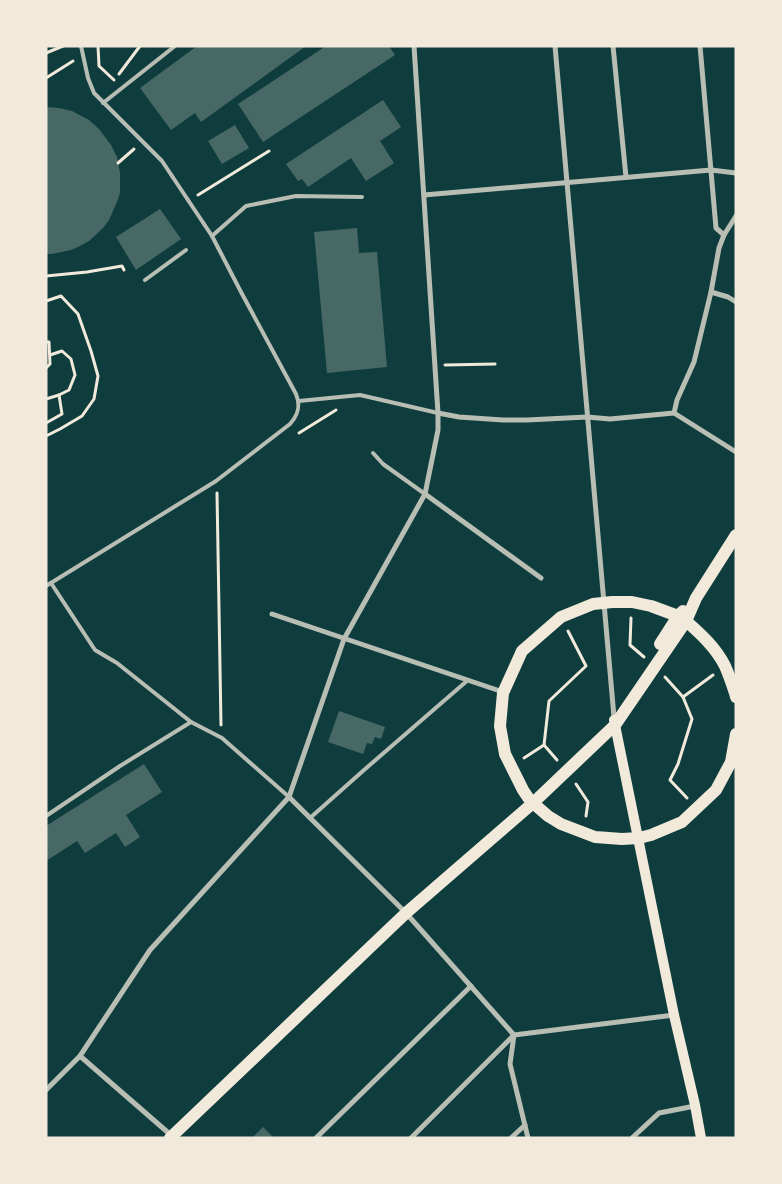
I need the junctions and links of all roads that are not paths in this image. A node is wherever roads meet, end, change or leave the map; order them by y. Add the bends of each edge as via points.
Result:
1 (81, 46) edge
2 (175, 46) edge
3 (414, 46) edge
4 (555, 46) edge
5 (613, 46) edge
6 (700, 46) edge
7 (103, 103) junction
8 (711, 170) junction
9 (736, 173) edge
10 (626, 177) junction
11 (566, 183) junction
12 (424, 195) junction
13 (362, 197) dead end
14 (736, 216) edge
15 (724, 235) junction
16 (212, 236) junction
17 (186, 250) dead end
18 (145, 280) dead end
19 (711, 292) junction
20 (736, 302) edge
21 (299, 401) junction
22 (674, 413) junction
23 (438, 414) junction
24 (587, 417) junction
25 (736, 452) edge
26 (373, 453) dead end
27 (425, 494) junction
28 (736, 534) edge
29 (541, 578) dead end
30 (51, 583) junction
31 (46, 586) edge
32 (604, 603) junction
33 (272, 614) dead end
34 (682, 618) junction
35 (344, 639) junction
36 (468, 680) junction
37 (503, 692) junction
38 (736, 697) edge
39 (614, 721) junction
40 (191, 722) junction
41 (736, 734) edge
42 (289, 797) junction
43 (531, 801) junction
44 (46, 816) edge
45 (310, 818) junction
46 (639, 838) junction
47 (406, 913) junction
48 (471, 986) junction
49 (674, 1015) junction
50 (514, 1035) junction
51 (80, 1056) junction
52 (46, 1090) edge
53 (696, 1105) junction
54 (525, 1125) junction
55 (172, 1137) edge
56 (316, 1138) edge
57 (411, 1138) edge
58 (511, 1138) edge
59 (528, 1138) edge
60 (632, 1138) edge
61 (701, 1138) edge

1 - 7 lane via 90,86
2 - 7 lane
3 - 12 street
4 - 11 street
5 - 10 street
6 - 8 street
7 - 16 lane via 162,161
8 - 9 street
8 - 10 street
8 - 15 street via 716,228
10 - 11 street
11 - 12 street
11 - 24 street
12 - 23 street
13 - 16 lane via 296,196 246,206
14 - 15 street
15 - 19 street
16 - 21 lane
17 - 18 lane
19 - 20 street
19 - 22 street via 694,362
21 - 23 lane via 360,395
21 - 30 lane via 296,417 290,424 216,481
22 - 24 street via 610,419
22 - 25 street
23 - 24 street via 503,420
23 - 27 street via 438,430
24 - 32 street
26 - 27 lane via 382,464
27 - 29 street
27 - 35 street
28 - 34 main road
30 - 31 lane
30 - 40 lane via 95,650
32 - 34 main road via 632,602
32 - 37 main road via 561,617 522,651
32 - 39 street
33 - 35 street
34 - 38 main road via 714,649 725,666
34 - 39 main road
35 - 36 street
35 - 42 street
36 - 37 street
36 - 45 lane
37 - 43 main road via 500,726 505,754 522,790
39 - 43 main road
39 - 46 main road
40 - 42 lane via 222,738
40 - 44 lane
41 - 46 main road via 731,762 716,790 682,822
42 - 45 street
42 - 51 street via 150,950
43 - 46 main road via 561,824 595,837
43 - 47 main road via 509,825
45 - 47 street
46 - 49 main road
47 - 48 street
47 - 55 main road
48 - 50 street
48 - 56 street
49 - 50 street
49 - 53 main road
50 - 54 street via 510,1064
50 - 57 street
51 - 52 street
51 - 55 street
53 - 60 street via 659,1112
53 - 61 main road
54 - 58 street
54 - 59 street

